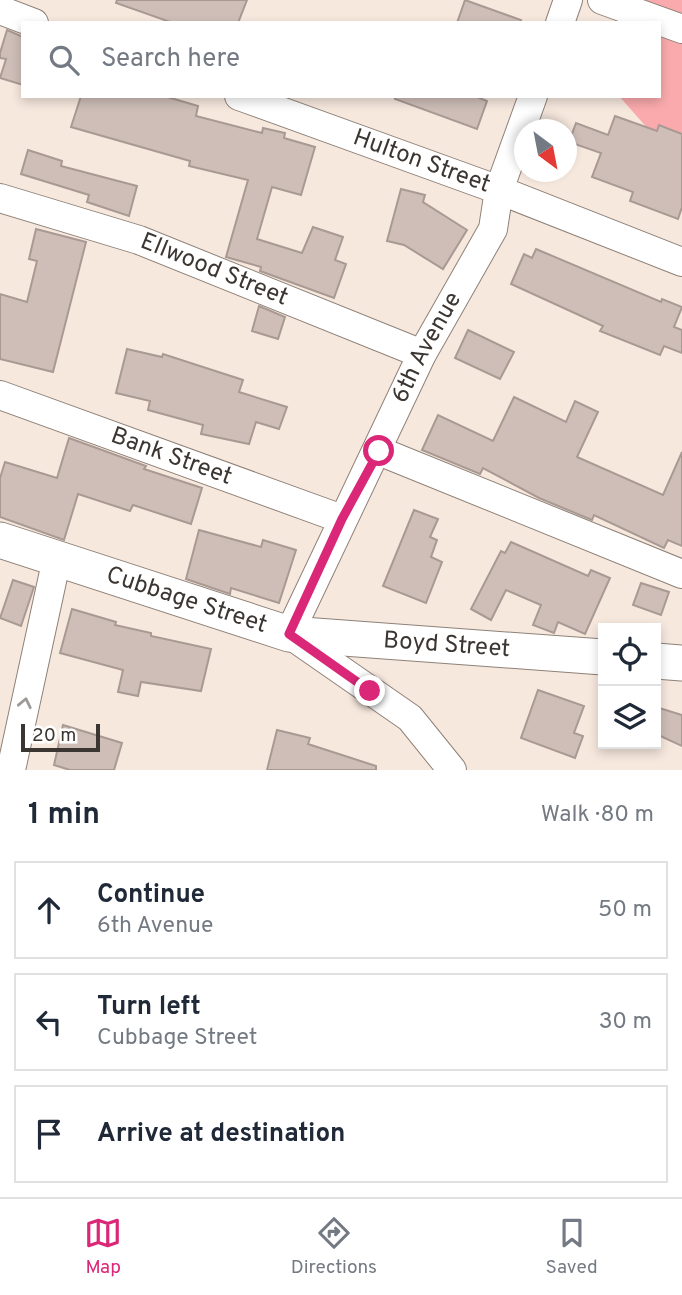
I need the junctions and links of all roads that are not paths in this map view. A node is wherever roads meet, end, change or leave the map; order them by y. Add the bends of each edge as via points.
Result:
1 (568, 0) edge
2 (602, 0) edge
3 (0, 10) edge
4 (29, 21) edge
5 (561, 21) edge
6 (660, 21) edge
7 (661, 21) edge
8 (682, 29) edge
9 (245, 98) edge
10 (532, 98) edge
11 (499, 190) junction
12 (0, 198) edge
13 (682, 262) edge
14 (422, 354) junction
15 (0, 395) edge
16 (379, 451) junction
17 (342, 519) junction
18 (0, 541) edge
19 (57, 558) junction
20 (682, 574) edge
21 (289, 634) junction
22 (598, 657) edge
23 (661, 661) edge
24 (682, 663) edge
25 (10, 770) edge
26 (452, 770) edge

1 - 5 street
2 - 6 street
3 - 4 street
7 - 8 street
9 - 11 street, Hulton Street
10 - 11 street, 6th Avenue
11 - 13 street, Hulton Street
11 - 14 street, 6th Avenue via 493,229
12 - 14 street, Ellwood Street via 139,240
14 - 16 street, 6th Avenue
15 - 17 street, Bank Street
16 - 17 street, 6th Avenue
16 - 20 street
17 - 21 street, 6th Avenue
18 - 19 street, Cubbage Street
19 - 21 street, Cubbage Street
25 -> 19 street
21 - 22 street, Boyd Street
21 - 26 street, Cubbage Street via 410,719
23 - 24 street

